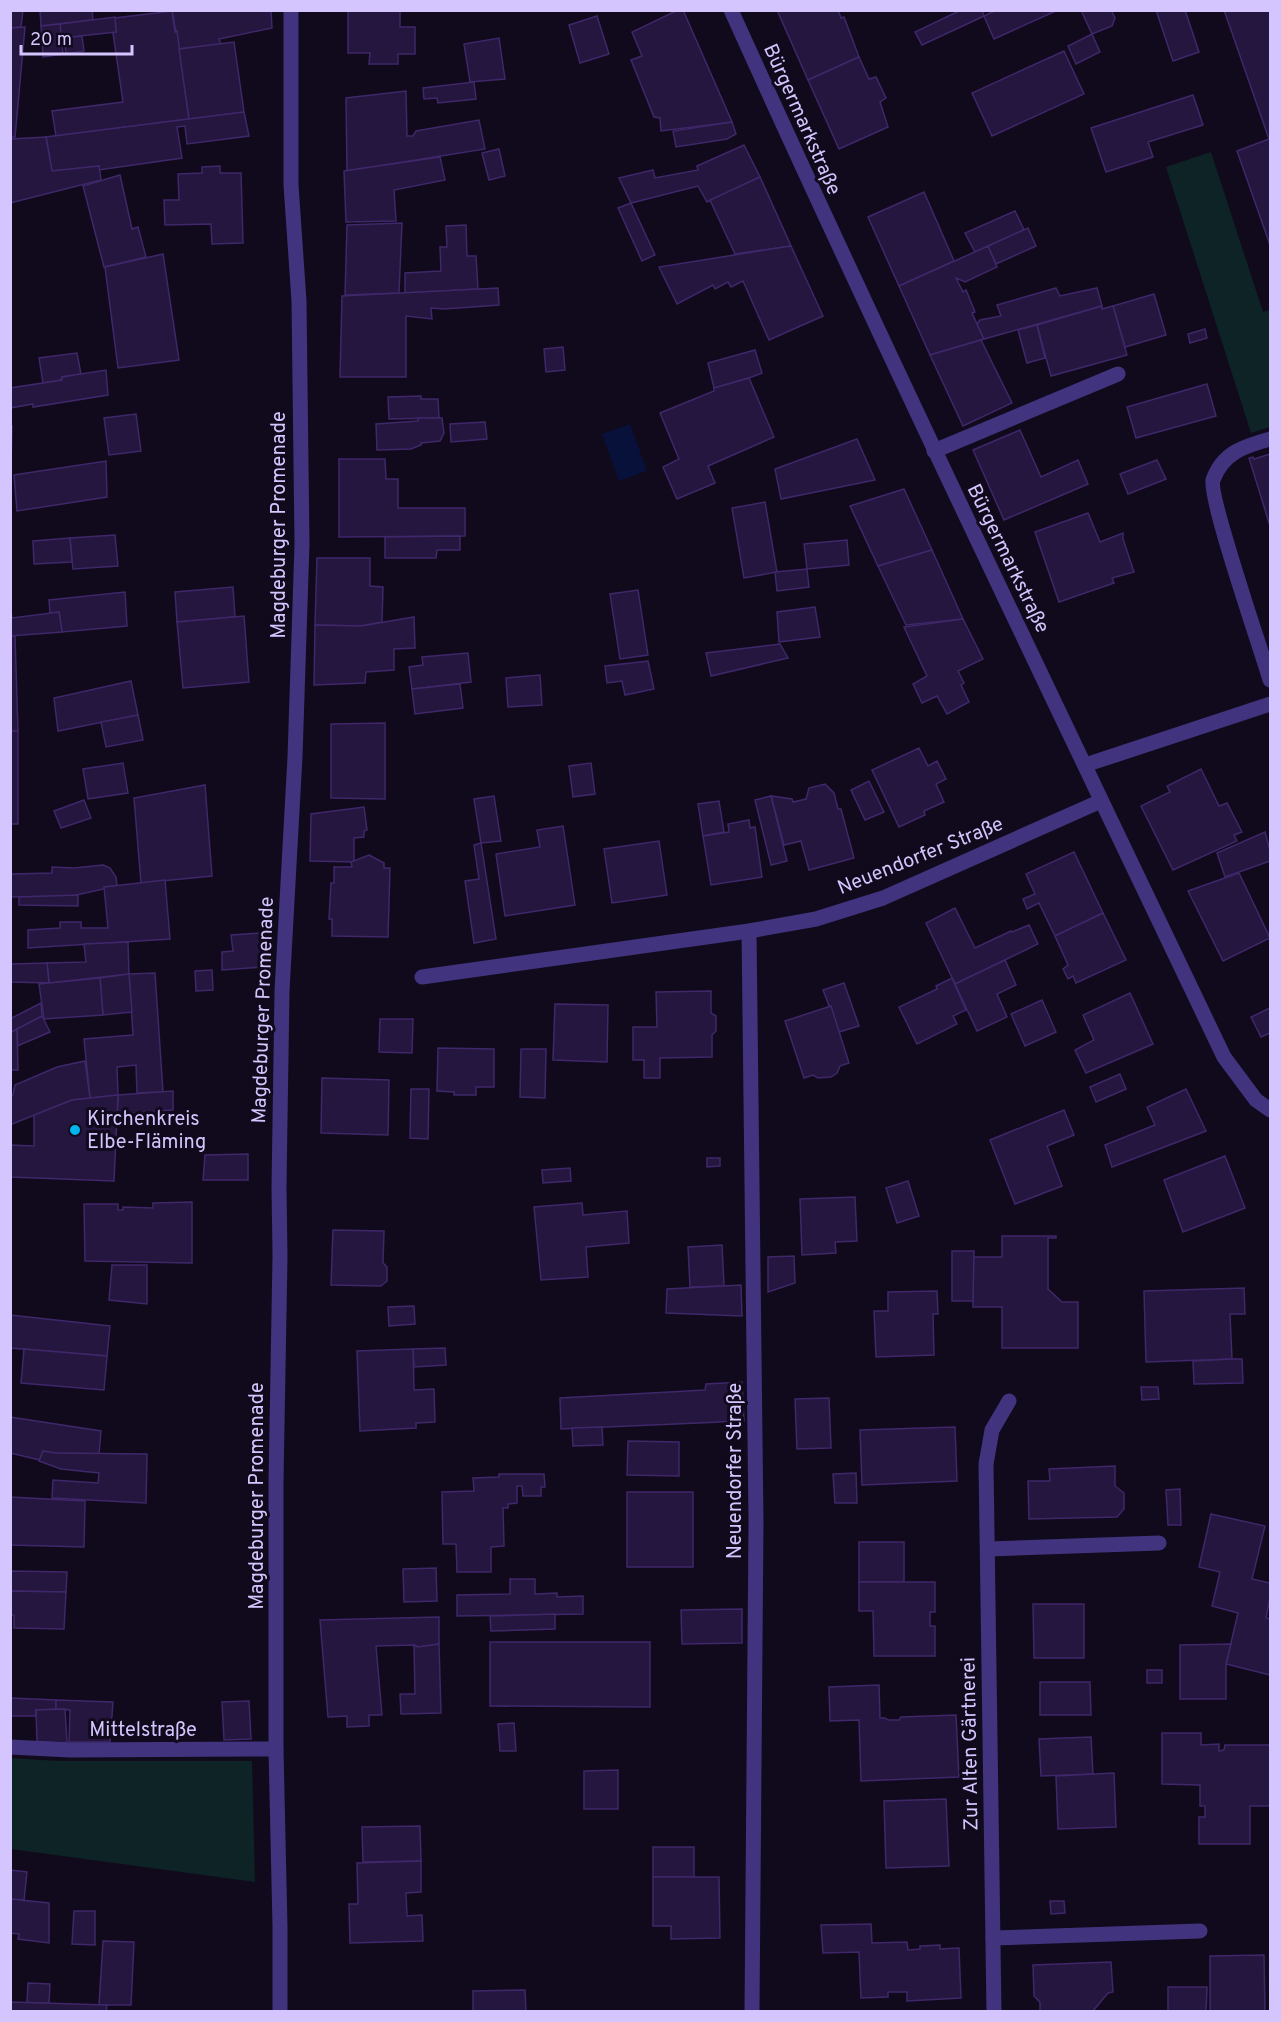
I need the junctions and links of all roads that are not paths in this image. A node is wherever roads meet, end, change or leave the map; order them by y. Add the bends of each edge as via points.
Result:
1 (291, 10) edge
2 (731, 10) edge
3 (1118, 374) dead end
4 (1270, 439) edge
5 (934, 451) junction
6 (1270, 680) edge
7 (1270, 704) edge
8 (1085, 765) junction
9 (1101, 801) junction
10 (749, 931) junction
11 (422, 977) dead end
12 (1270, 1110) edge
13 (1008, 1401) dead end
14 (1159, 1543) dead end
15 (988, 1549) junction
16 (10, 1747) edge
17 (276, 1749) junction
18 (1200, 1931) dead end
19 (993, 1938) junction
20 (280, 2012) edge
21 (752, 2012) edge
22 (994, 2012) edge

1 - 17 street, Magdeburger Promenade via 291,186 299,301 302,544 282,991
2 - 5 street, Bürgermarkstraße
3 - 5 street
4 - 6 street via 1241,447 1226,457 1212,482
5 - 8 street, Bürgermarkstraße
7 - 8 street
8 - 9 street, Bürgermarkstraße
9 - 10 street, Neuendorfer Straße via 883,898 816,919
9 - 12 street, Bürgermarkstraße via 1224,1057 1256,1100
10 - 11 street, Neuendorfer Straße
10 - 21 street, Neuendorfer Straße via 756,1522
13 - 15 street, Zur Alten Gärtnerei via 992,1430 986,1464
14 - 15 street
15 - 19 street, Zur Alten Gärtnerei
16 - 17 street, Mittelstraße
17 - 20 street, Magdeburger Promenade
18 - 19 street
19 - 22 street, Zur Alten Gärtnerei

